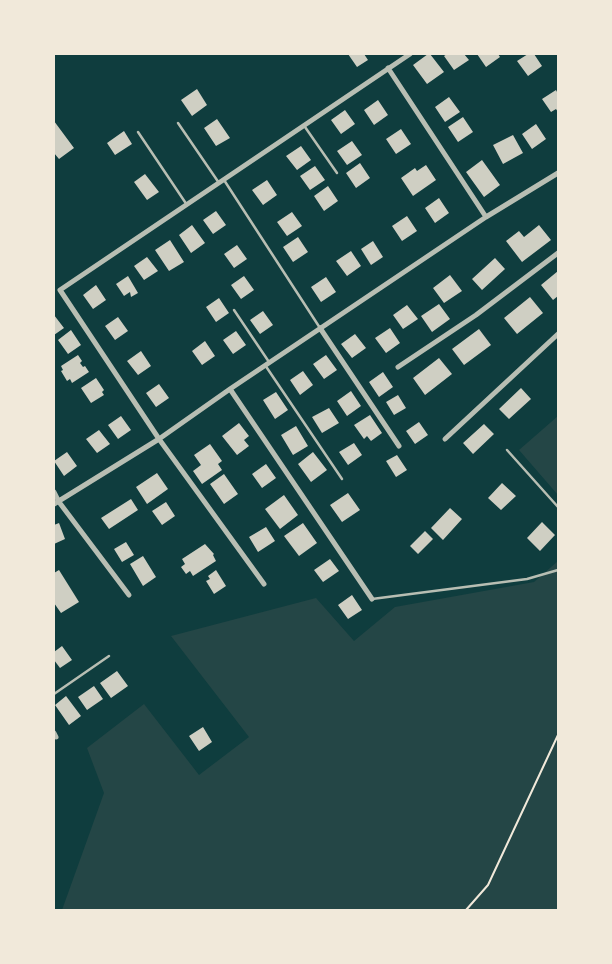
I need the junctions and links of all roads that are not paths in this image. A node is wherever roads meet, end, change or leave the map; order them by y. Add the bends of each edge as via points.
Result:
1 (410, 54) edge
2 (388, 68) junction
3 (178, 123) dead end
4 (304, 126) junction
5 (138, 132) dead end
6 (337, 172) dead end
7 (558, 173) edge
8 (222, 182) junction
9 (187, 205) junction
10 (486, 217) junction
11 (558, 253) edge
12 (234, 310) dead end
13 (320, 328) junction
14 (558, 334) edge
15 (267, 364) junction
16 (398, 367) dead end
17 (230, 389) junction
18 (159, 439) junction
19 (446, 439) dead end
20 (399, 446) dead end
21 (507, 450) dead end
22 (342, 479) dead end
23 (54, 492) edge
24 (56, 503) edge
25 (558, 507) edge
26 (558, 570) edge
27 (264, 584) dead end
28 (129, 595) dead end
29 (372, 599) joint
30 (109, 656) dead end
31 (54, 694) edge

1 - 2 street
2 - 4 street
2 - 10 street
3 - 8 lane
4 - 6 lane
4 - 8 street
5 - 9 lane
7 - 10 street
8 - 9 street
8 - 13 lane
9 - 18 street via 60,290
10 - 13 street
11 - 16 street via 476,315
12 - 15 lane
13 - 15 street
13 - 20 street
14 - 19 street
15 - 17 street
15 - 22 lane
17 - 18 street
17 - 29 street
18 - 24 street
18 - 27 street
21 - 25 lane
23 - 24 street
24 - 28 street
26 - 29 lane via 527,579
30 - 31 lane

